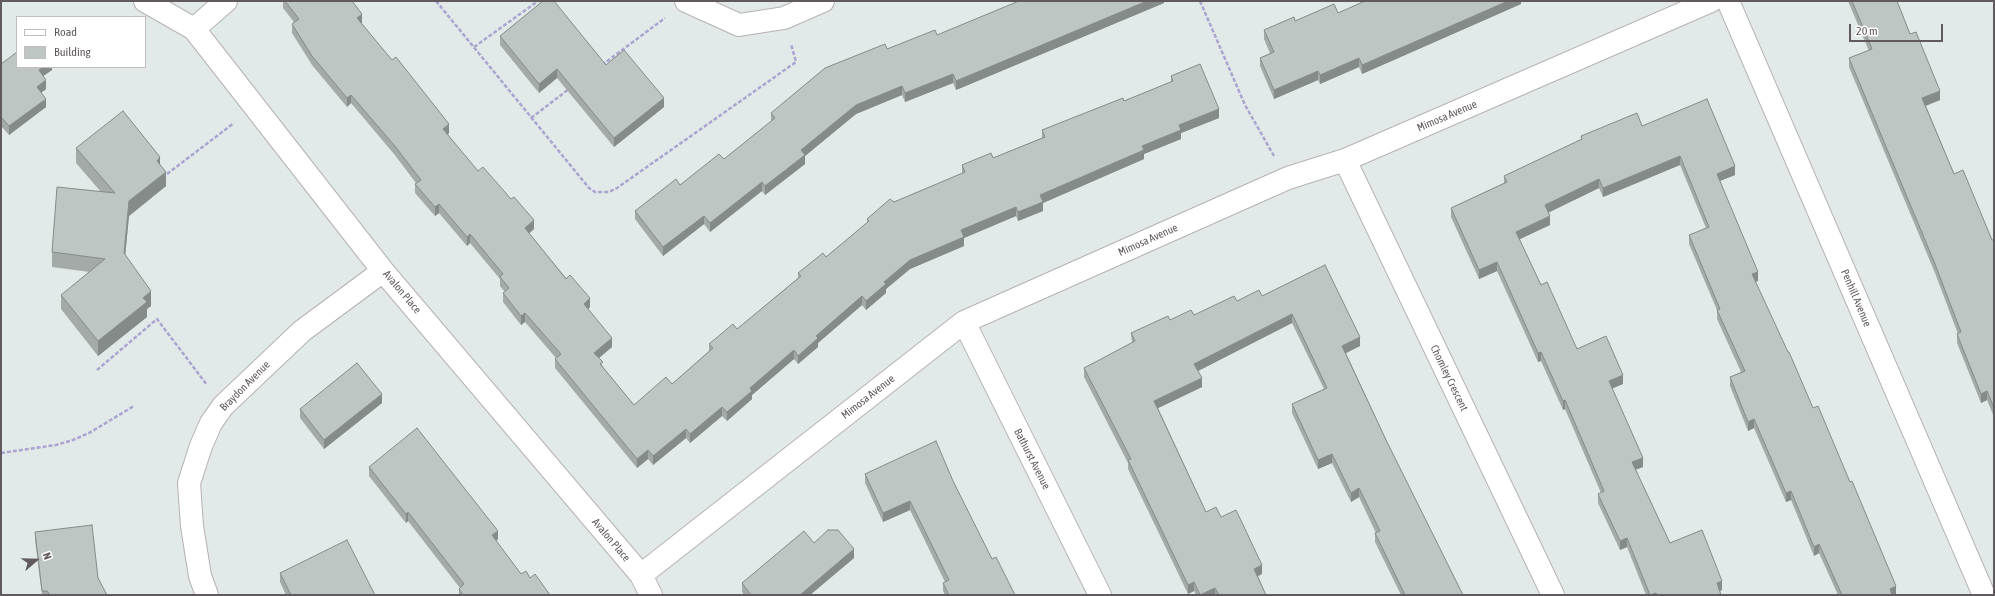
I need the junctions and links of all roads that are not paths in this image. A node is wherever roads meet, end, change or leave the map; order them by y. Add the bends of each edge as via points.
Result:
1 (144, 1) edge
2 (226, 1) edge
3 (823, 1) edge
4 (1711, 1) edge
5 (1728, 1) edge
6 (686, 2) edge
7 (194, 29) junction
8 (1345, 160) junction
9 (383, 271) junction
10 (964, 322) junction
11 (641, 575) junction
12 (208, 595) edge
13 (651, 595) edge
14 (1100, 595) edge
15 (1553, 595) edge
16 (1984, 595) edge

1 - 7 street, Avalon Place
2 - 7 street
3 - 6 street via 784,18 739,25
4 - 8 street, Mimosa Avenue
5 - 16 street, Penhill Avenue
7 - 9 street, Avalon Place
8 - 10 street, Mimosa Avenue via 1288,178
8 - 15 street, Chomley Crescent
9 - 11 street, Avalon Place
9 - 12 street, Braydon Avenue via 302,331 223,406 209,428 189,483 192,526 200,576
10 - 11 street, Mimosa Avenue
10 - 14 street, Bathurst Avenue
11 - 13 street, Avalon Place

